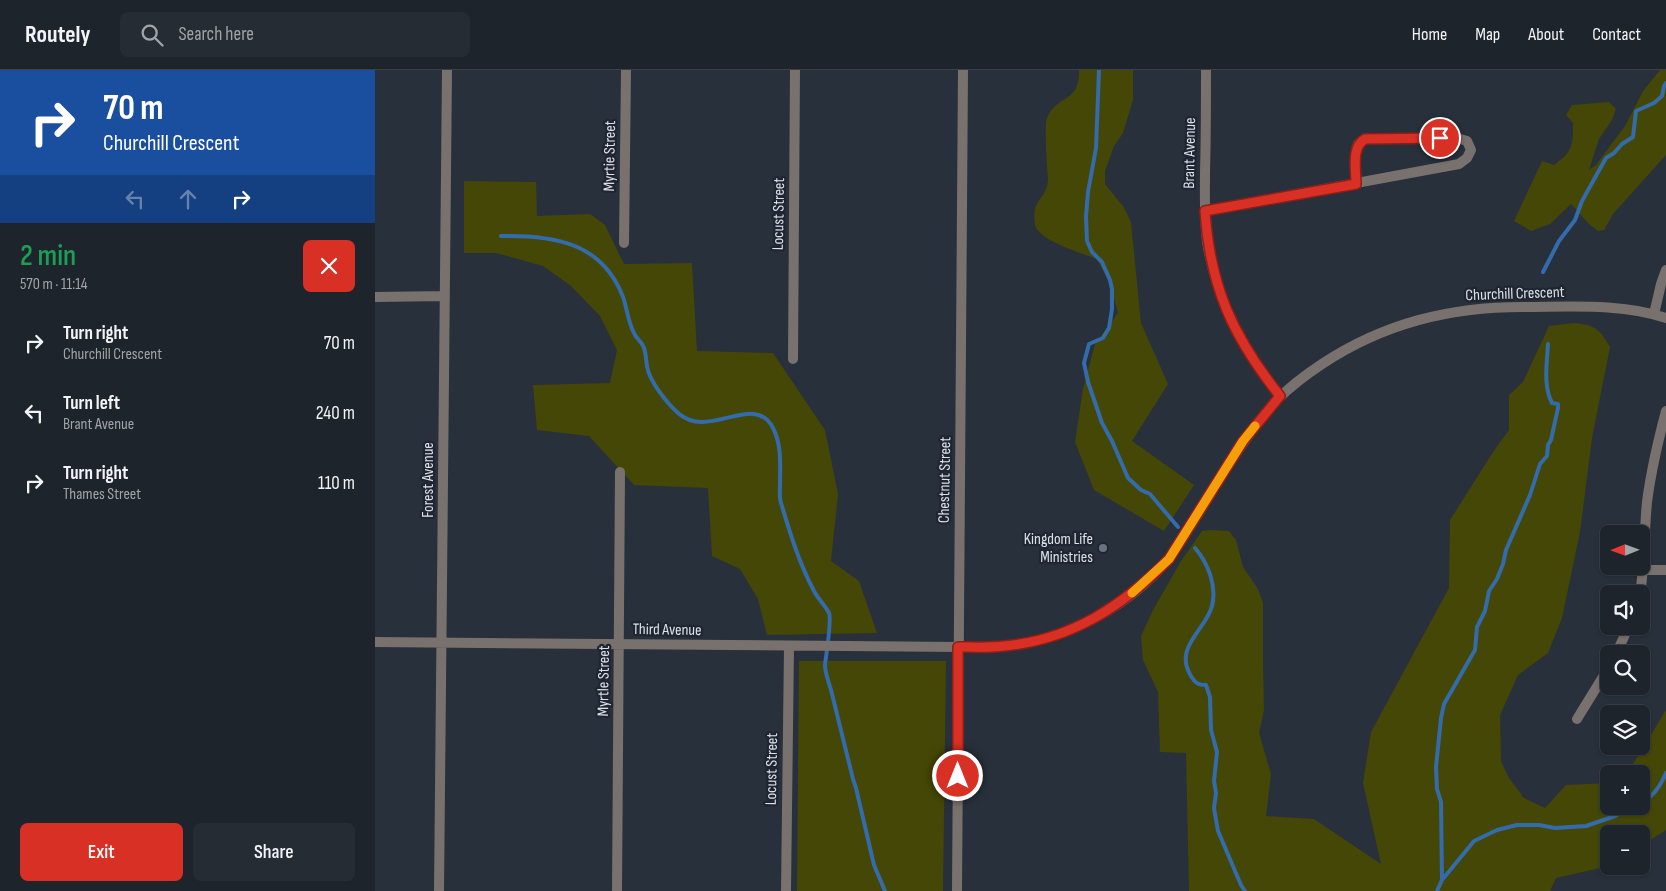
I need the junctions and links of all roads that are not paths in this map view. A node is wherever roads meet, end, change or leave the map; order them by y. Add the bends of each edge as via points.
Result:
1 (447, 70) edge
2 (626, 70) edge
3 (795, 70) edge
4 (963, 70) edge
5 (1206, 70) edge
6 (1356, 184) junction
7 (1205, 211) junction
8 (624, 243) dead end
9 (1666, 270) edge
10 (445, 296) junction
11 (375, 297) edge
12 (1654, 314) junction
13 (1666, 318) edge
14 (793, 359) dead end
15 (1280, 396) junction
16 (1666, 411) edge
17 (620, 472) dead end
18 (1645, 525) edge
19 (1650, 570) edge
20 (1666, 570) edge
21 (375, 642) edge
22 (442, 642) junction
23 (619, 644) junction
24 (789, 646) junction
25 (958, 647) junction
26 (1600, 682) edge
27 (1577, 719) dead end
28 (439, 891) edge
29 (617, 891) edge
30 (786, 891) edge
31 (957, 891) edge

1 - 10 street, Forest Avenue
2 - 8 street, Myrtie Street
3 - 14 street, Locust Street
4 - 25 street, Chestnut Street
5 - 7 street, Brant Avenue
6 - 6 street via 1459,164 1471,150 1467,141 1457,138 1365,139 1356,150
6 - 7 street
7 - 15 street, Brant Avenue via 1207,241 1225,308 1255,364
9 - 12 street
10 - 11 street
10 - 22 street, Forest Avenue
12 - 13 street, Churchill Crescent
12 - 15 street, Churchill Crescent via 1613,308 1493,307 1436,315 1355,344
15 - 25 street, Churchill Crescent via 1243,441 1169,559 1123,601 1083,624 1047,638 1005,646
16 - 18 street via 1657,444
17 - 23 street, Myrtle Street
19 - 20 street
21 - 22 street, Third Avenue
22 - 23 street, Third Avenue
22 - 28 street, Forest Avenue
23 - 24 street, Third Avenue
23 - 29 street, Myrtle Street
24 - 25 street, Third Avenue
24 - 30 street, Locust Street
25 - 31 street, Chestnut Street
26 - 27 street

